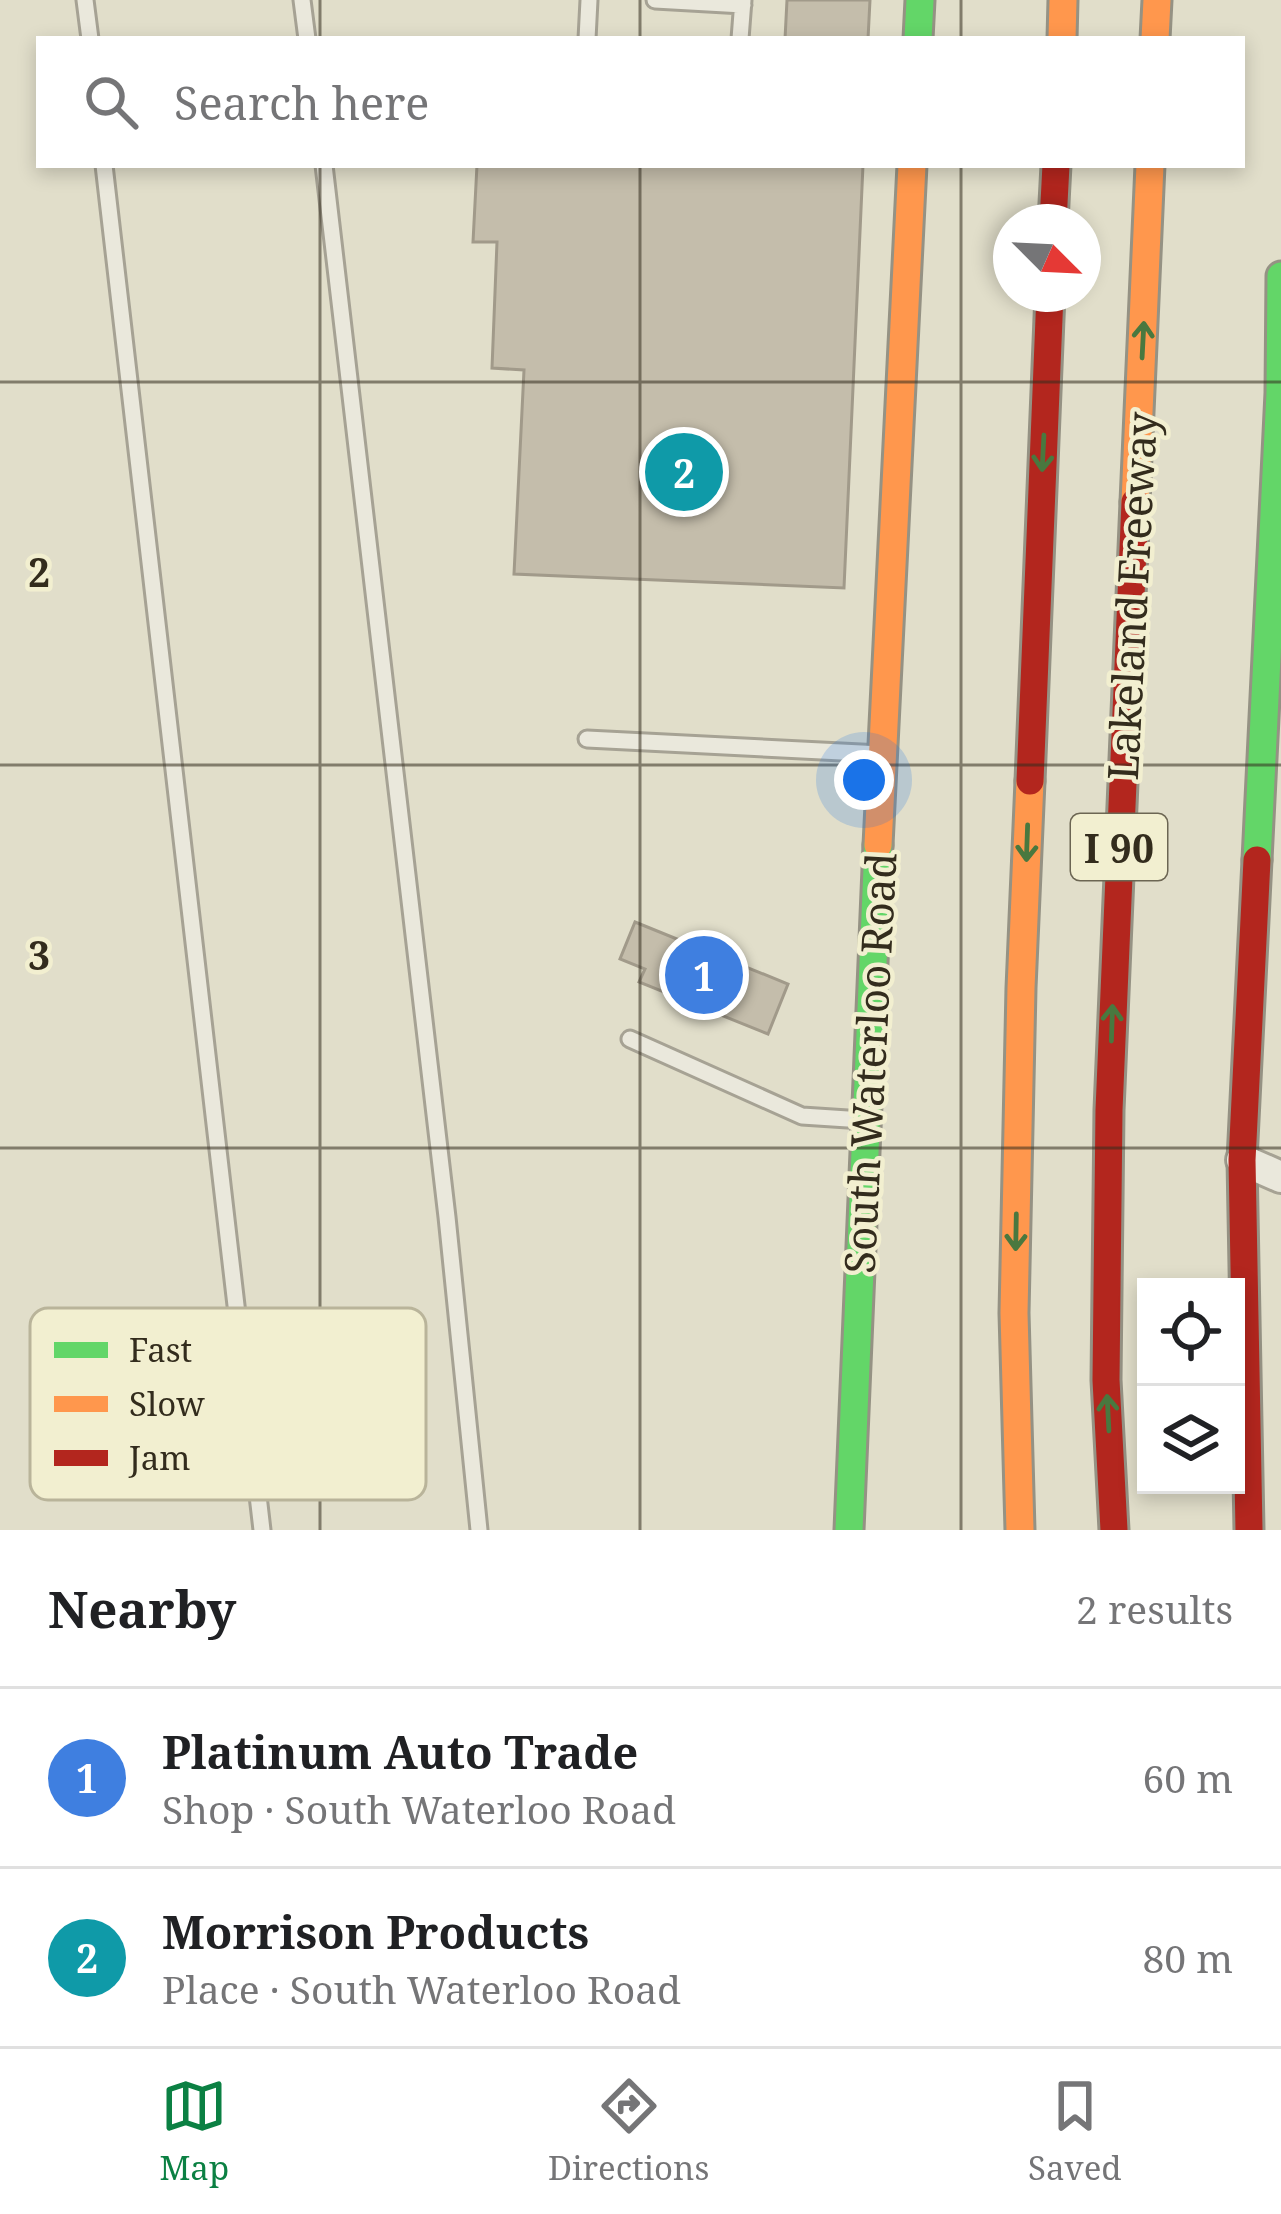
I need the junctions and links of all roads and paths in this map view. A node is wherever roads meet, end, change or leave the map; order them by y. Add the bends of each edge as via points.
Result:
1 (85, 0) edge
2 (302, 0) edge
3 (589, 0) edge
4 (655, 0) edge
5 (920, 0) edge
6 (1064, 0) edge
7 (1157, 0) edge
8 (743, 3) edge
9 (90, 36) edge
10 (308, 36) edge
11 (587, 36) edge
12 (740, 36) edge
13 (918, 36) edge
14 (1062, 36) edge
15 (1155, 36) edge
16 (104, 168) edge
17 (324, 168) edge
18 (912, 168) edge
19 (1056, 168) edge
20 (1150, 168) edge
21 (1054, 204) edge
22 (1281, 276) edge
23 (1049, 312) edge
24 (1280, 393) edge
25 (587, 739) dead end
26 (884, 754) junction
27 (1269, 801) edge
28 (630, 1039) dead end
29 (866, 1120) junction
30 (1242, 1160) junction
31 (1281, 1177) edge
32 (236, 1308) edge
33 (259, 1500) edge
34 (1254, 1528) edge
35 (262, 1530) edge
36 (479, 1530) edge
37 (849, 1530) edge
38 (1020, 1530) edge
39 (1114, 1530) edge

1 - 9 lane
2 - 10 lane
3 - 11 lane
4 - 8 lane
5 - 13 main road
6 - 14 main road
7 - 15 main road
8 - 12 lane
16 - 32 lane
17 - 36 lane
18 - 26 main road, South Waterloo Road
19 - 21 main road
39 -> 20 main road, Lakeland Freeway / I 90 via 1106,1380 1109,1110
22 - 24 main road
23 -> 38 main road, I 90 via 1021,1012 1014,1312
24 - 27 main road
25 - 26 lane
26 - 29 main road, South Waterloo Road
27 - 30 main road
28 - 29 lane via 802,1116
29 - 37 main road, South Waterloo Road
30 - 31 street
30 - 34 main road
33 - 35 lane

